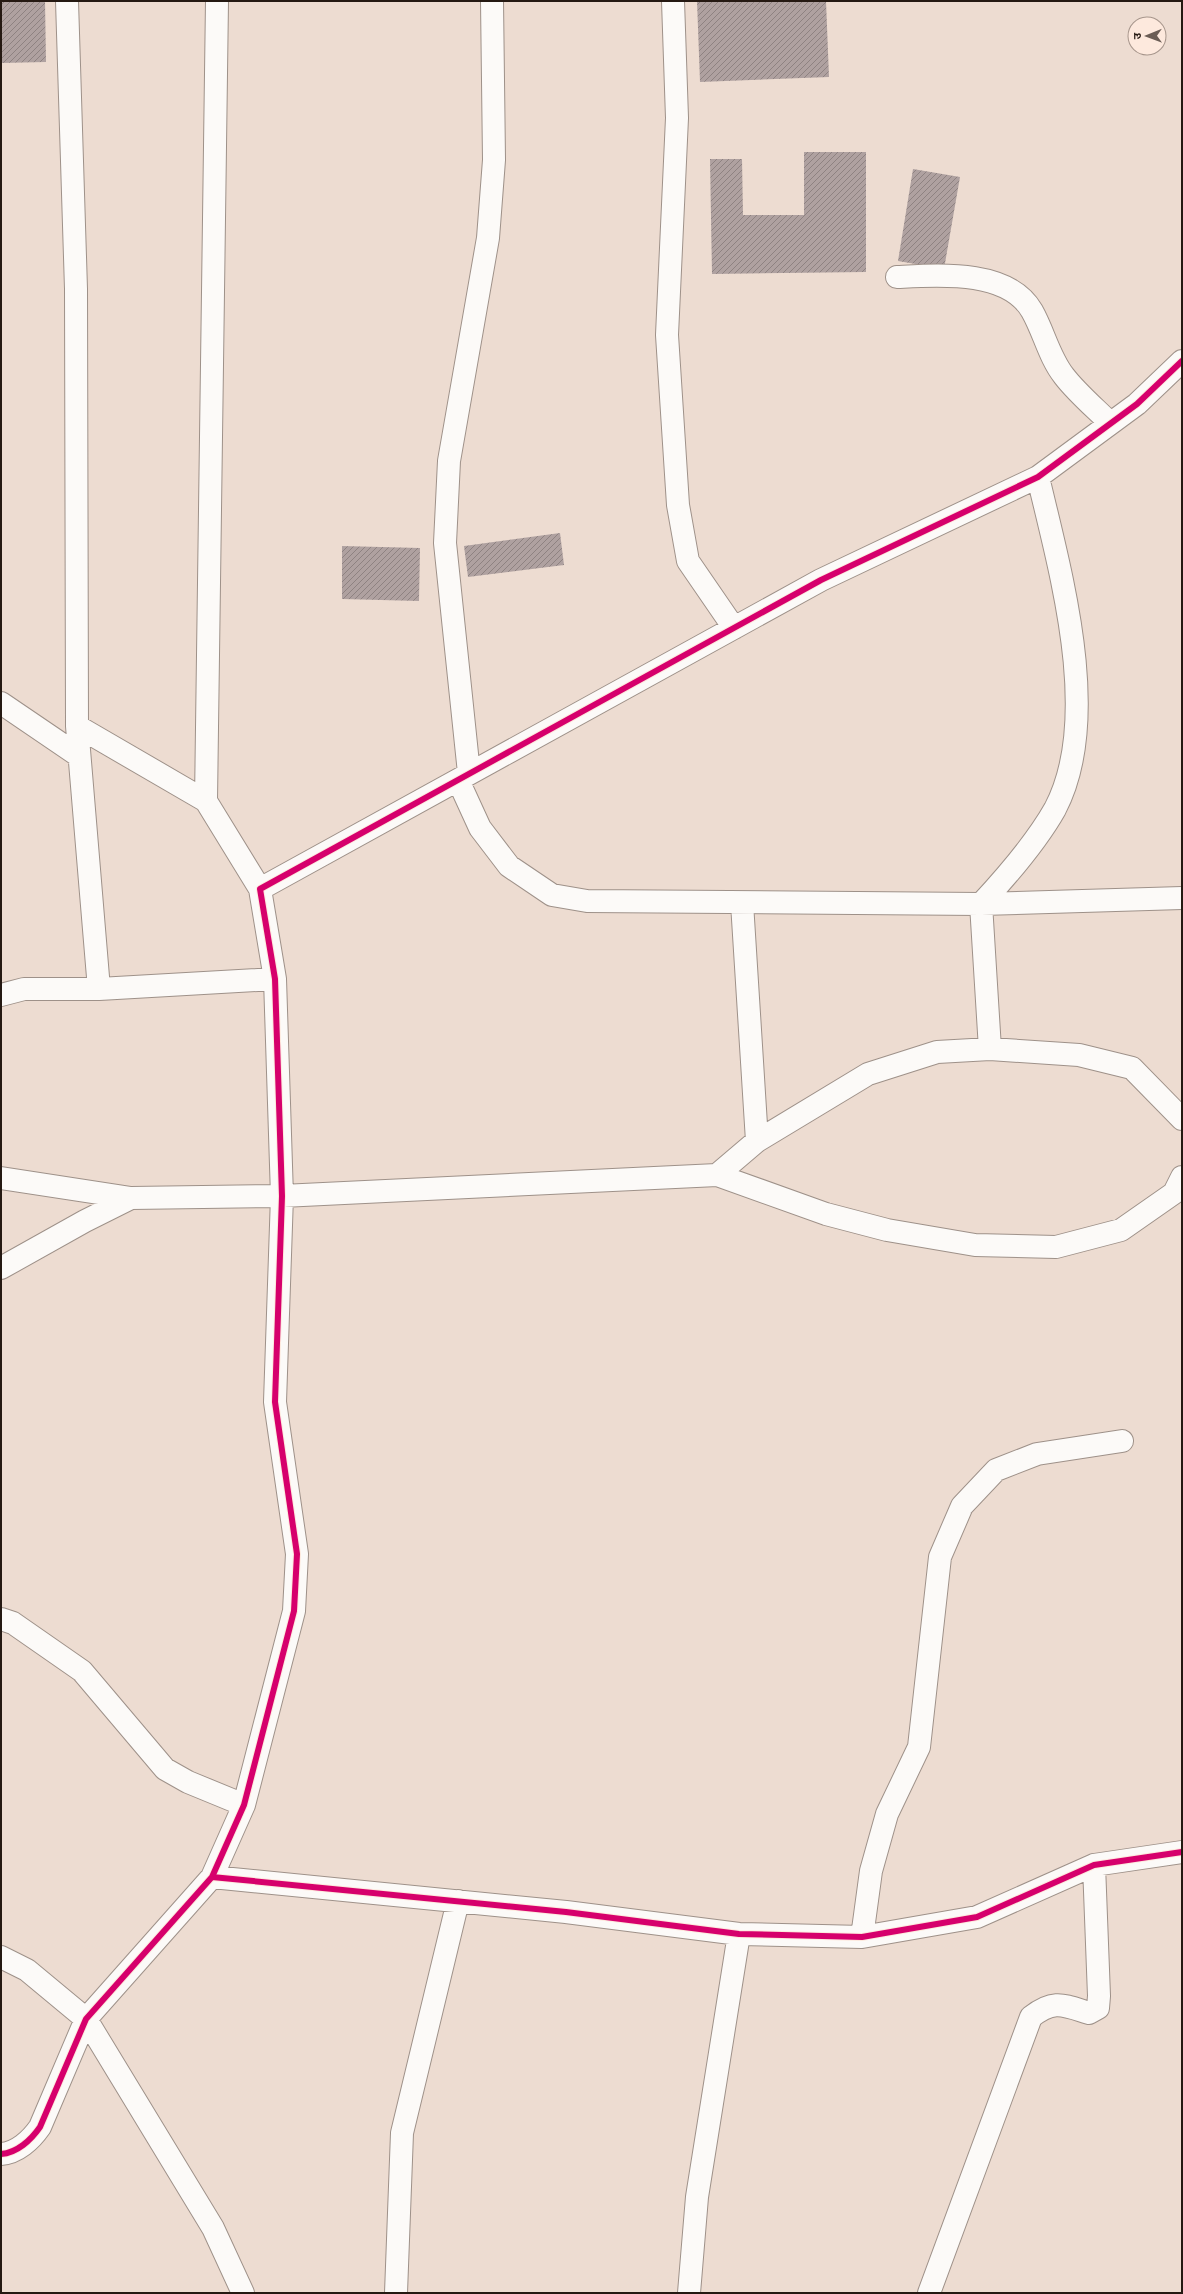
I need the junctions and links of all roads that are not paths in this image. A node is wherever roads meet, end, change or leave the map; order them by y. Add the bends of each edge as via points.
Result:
1 (68, 1) edge
2 (217, 1) edge
3 (492, 1) edge
4 (673, 1) edge
5 (897, 277) dead end
6 (1182, 361) edge
7 (1110, 423) junction
8 (1038, 477) junction
9 (734, 628) junction
10 (1, 703) edge
11 (77, 726) junction
12 (79, 756) junction
13 (464, 776) junction
14 (206, 801) junction
15 (260, 889) junction
16 (1182, 898) edge
17 (742, 902) junction
18 (981, 904) junction
19 (275, 980) junction
20 (98, 989) junction
21 (1, 995) edge
22 (990, 1049) junction
23 (1182, 1119) edge
24 (757, 1141) junction
25 (717, 1175) junction
26 (1182, 1176) edge
27 (1, 1178) edge
28 (282, 1196) junction
29 (131, 1198) junction
30 (1, 1268) edge
31 (1122, 1441) dead end
32 (1, 1619) edge
33 (244, 1805) junction
34 (1182, 1852) edge
35 (1094, 1865) junction
36 (212, 1877) junction
37 (458, 1901) junction
38 (739, 1934) junction
39 (862, 1937) junction
40 (1, 1957) edge
41 (86, 2019) junction
42 (1, 2154) edge
43 (243, 2293) edge
44 (396, 2293) edge
45 (689, 2293) edge
46 (929, 2293) edge

1 - 11 street via 76,289
2 - 14 street
3 - 13 street via 494,160 488,238 449,461 445,543
4 - 9 street via 677,118 668,335 678,505 688,560
5 - 7 street via 946,275 992,282 1013,291 1031,309 1045,336 1051,356 1064,376
6 - 7 street via 1137,404
7 - 8 street
8 - 9 street via 821,580
8 - 18 street via 1064,588 1075,669 1076,736 1067,776 1055,808 1012,870
9 - 13 street
10 - 12 street
11 - 12 street
11 - 14 street
12 - 20 street
13 - 15 street
13 - 17 street via 480,828 509,866 552,895 587,901
14 - 15 street
15 - 19 street
16 - 18 street
17 - 18 street
17 - 24 street
18 - 22 street
19 - 20 street
19 - 28 street
20 - 21 street via 24,989
22 - 23 street via 1079,1055 1132,1068
22 - 24 street via 937,1052 868,1074
24 - 25 street
25 - 26 street via 826,1214 887,1230 975,1245 1056,1247 1121,1230 1174,1193
25 - 28 street
27 - 29 street
28 - 29 street
28 - 33 street via 275,1402 297,1554 294,1611
29 - 30 street
31 - 39 street via 1037,1454 996,1470 962,1506 940,1557 919,1747 887,1814 871,1871
32 - 33 street via 13,1623 82,1671 165,1769 188,1782
33 - 36 street
34 - 35 street
35 - 39 street via 977,1917
35 - 46 street via 1098,2008 1089,2013 1060,2004 1044,2007 1031,2017
36 - 37 street
36 - 41 street
37 - 38 street
37 - 44 street via 402,2133
38 - 39 street
38 - 45 street via 697,2197
40 - 41 street via 27,1970
41 - 42 street via 40,2127 30,2140 6,2154
41 - 43 street via 213,2228

